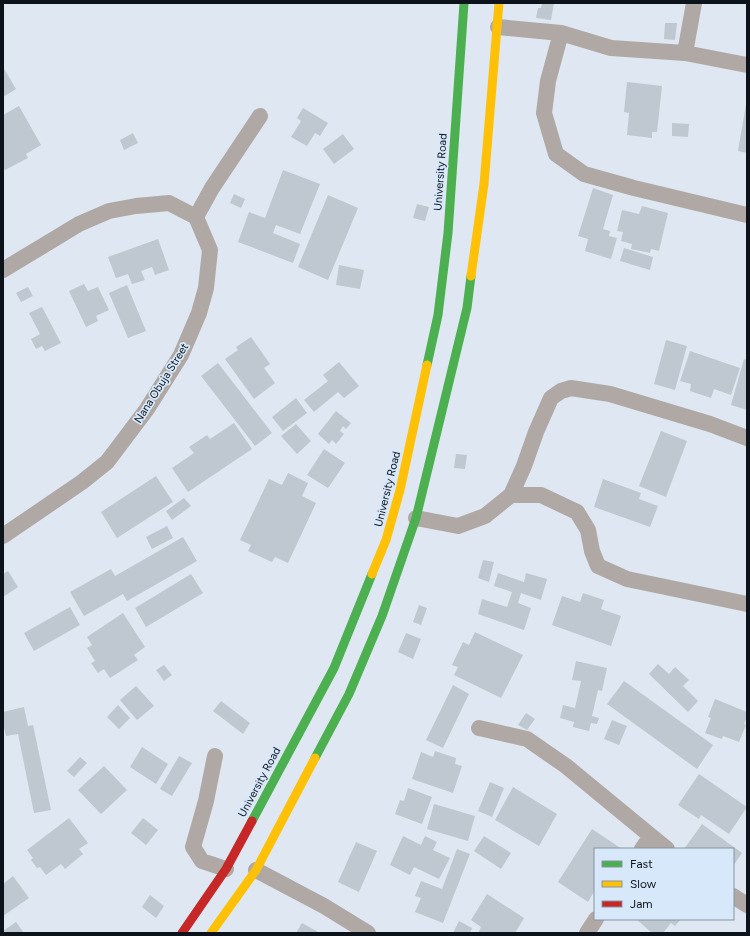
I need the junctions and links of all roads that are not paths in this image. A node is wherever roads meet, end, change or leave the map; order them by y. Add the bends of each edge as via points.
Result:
1 (464, 3) edge
2 (499, 3) edge
3 (694, 3) edge
4 (498, 27) junction
5 (561, 33) junction
6 (685, 53) junction
7 (747, 65) edge
8 (260, 116) dead end
9 (747, 215) edge
10 (196, 217) junction
11 (3, 270) edge
12 (747, 438) edge
13 (511, 496) junction
14 (416, 518) junction
15 (3, 536) edge
16 (747, 604) edge
17 (479, 728) dead end
18 (215, 756) dead end
19 (651, 836) junction
20 (643, 848) edge
21 (666, 848) edge
22 (226, 869) junction
23 (256, 870) junction
24 (734, 897) edge
25 (747, 905) edge
26 (595, 920) edge
27 (182, 933) edge
28 (211, 933) edge
29 (368, 933) edge
30 (587, 933) edge

1 - 22 highway, University Road via 448,233 438,315 400,490 386,540 334,668
2 - 4 highway
3 - 6 street
4 - 5 street
4 - 14 highway via 484,184 467,308
5 - 6 street via 611,48
5 - 9 street via 548,81 544,113 556,154 584,174
6 - 7 street
8 - 10 street via 212,188
10 - 11 street via 169,203 109,211 79,224
10 - 15 street, Nana Obuja Street via 210,250 206,288 199,314 181,355 147,409 107,462
12 - 13 street via 710,424 610,394 572,388 561,391 551,398
13 - 14 street via 485,516 458,526
13 - 16 street via 541,495 577,512 588,530 598,566 627,579
14 - 23 highway via 382,616 349,694
17 - 19 street via 527,739 566,766
18 - 22 street via 193,847 202,861
19 - 20 street
19 - 21 street
22 - 27 highway, University Road
23 - 28 highway
23 - 29 street
24 - 25 street
26 - 30 street

